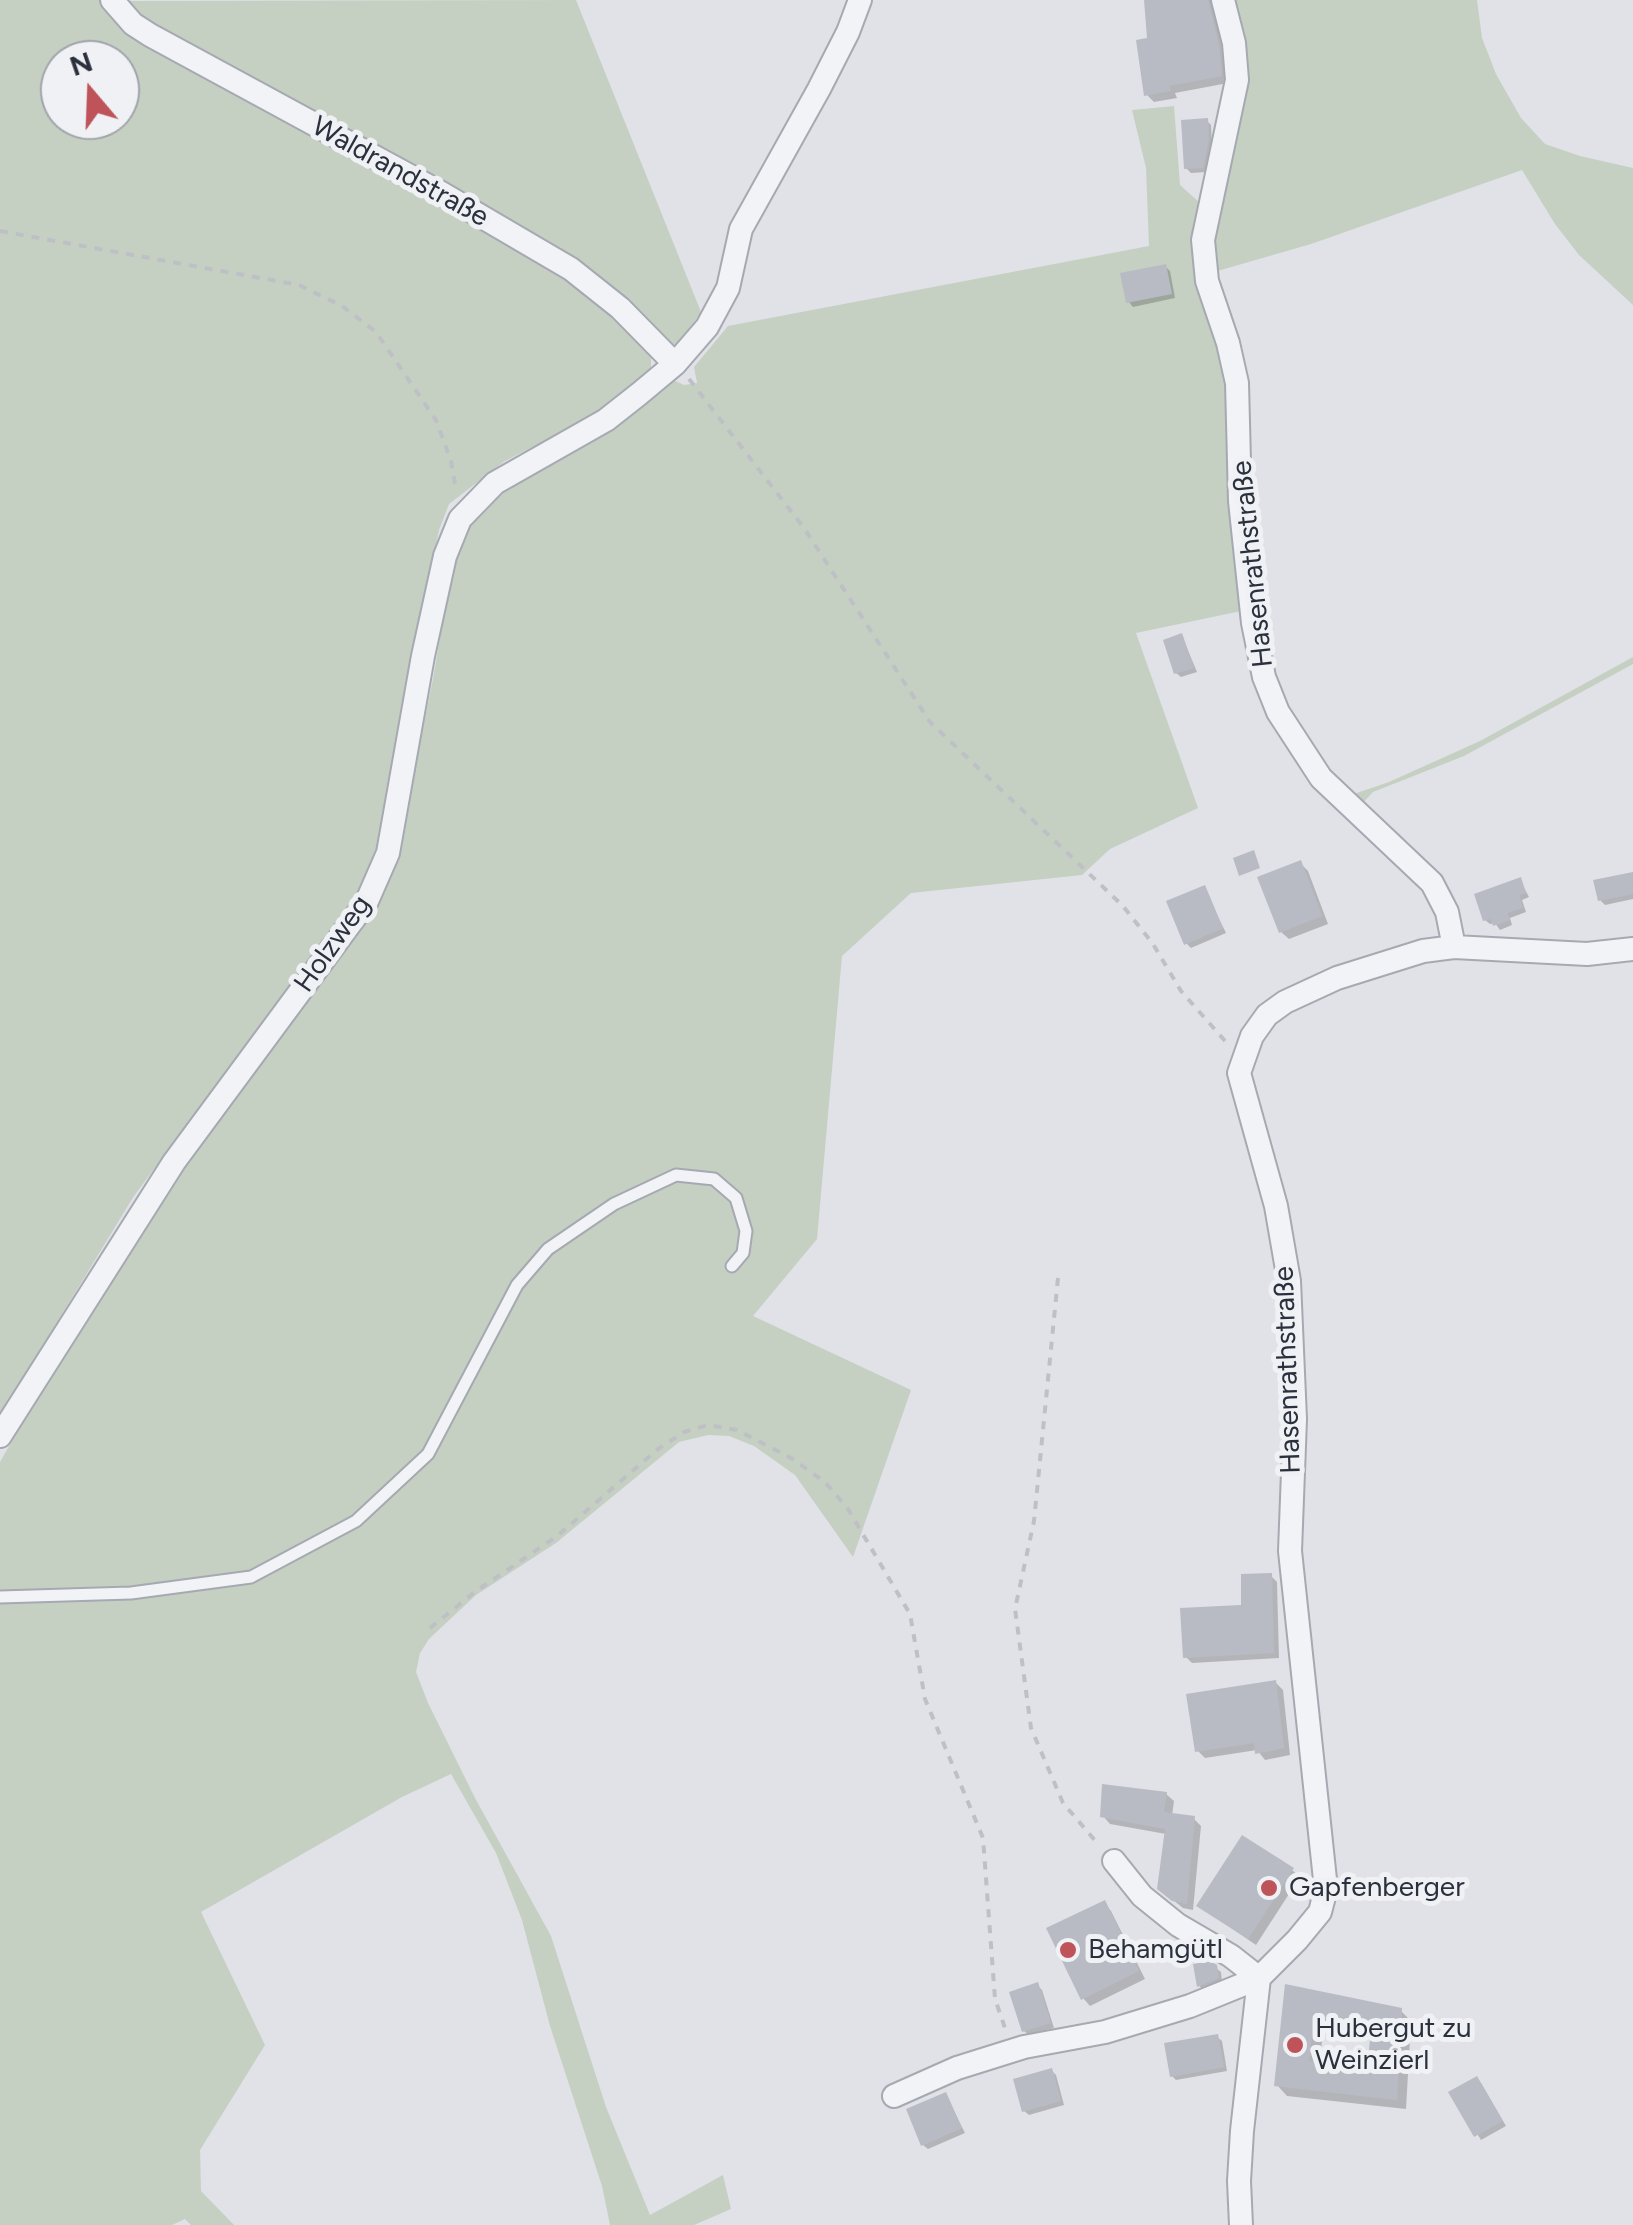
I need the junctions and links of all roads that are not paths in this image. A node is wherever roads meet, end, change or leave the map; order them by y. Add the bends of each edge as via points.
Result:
1 (112, 0) edge
2 (860, 0) edge
3 (1223, 0) edge
4 (675, 364) junction
5 (1454, 946) junction
6 (1633, 949) edge
7 (732, 1266) dead end
8 (0, 1436) edge
9 (0, 1597) edge
10 (1114, 1862) road end
11 (1259, 1978) junction
12 (894, 2096) dead end
13 (1240, 2225) edge

1 - 4 street, Waldrandstraße via 150,35 571,269
2 - 4 street via 820,89 740,229 728,288
3 - 5 street, Hasenrathstraße via 1237,80 1203,240 1207,281 1237,384 1240,500 1264,677 1278,712 1321,778 1432,884
4 - 8 street, Holzweg via 606,420 494,483 460,520 445,556 423,656 388,854 367,901 174,1162
5 - 6 street via 1587,954
5 - 11 street, Hasenrathstraße via 1337,978 1285,1002 1252,1036 1239,1072 1290,1281 1290,1551 1326,1889 1320,1912
7 - 9 lane via 743,1253 746,1231 736,1198 714,1179 676,1175 660,1182 548,1249 517,1285 428,1454 356,1522 251,1577 131,1594
10 - 11 street via 1154,1906
11 - 12 street, Hasenrathstraße via 1105,2032 957,2068
11 - 13 street via 1242,2131

